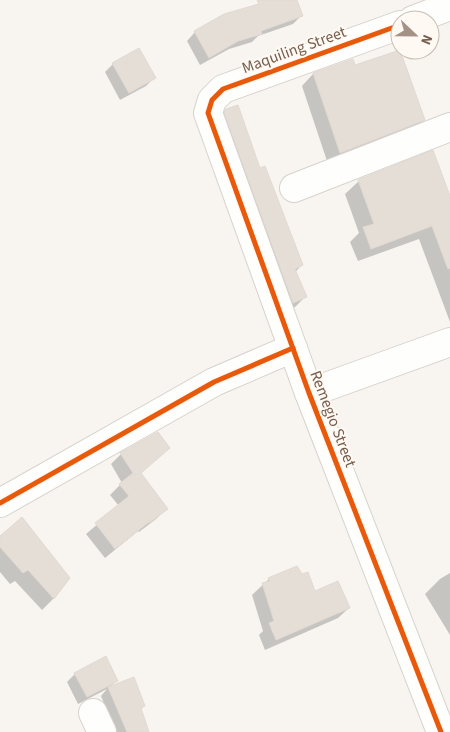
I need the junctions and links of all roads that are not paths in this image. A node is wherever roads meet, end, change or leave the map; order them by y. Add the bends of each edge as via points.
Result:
1 (390, 29) edge
2 (208, 113) joint
3 (450, 127) edge
4 (294, 188) dead end
5 (450, 342) edge
6 (293, 348) junction
7 (309, 393) junction
8 (0, 503) edge
9 (441, 732) edge

1 - 2 street, Maquiling Street via 223,90 212,100
2 - 6 street, Remegio Street
3 - 4 street
5 - 7 street
6 - 7 street, Remegio Street
6 - 8 street via 214,382
7 - 9 street, Remegio Street

